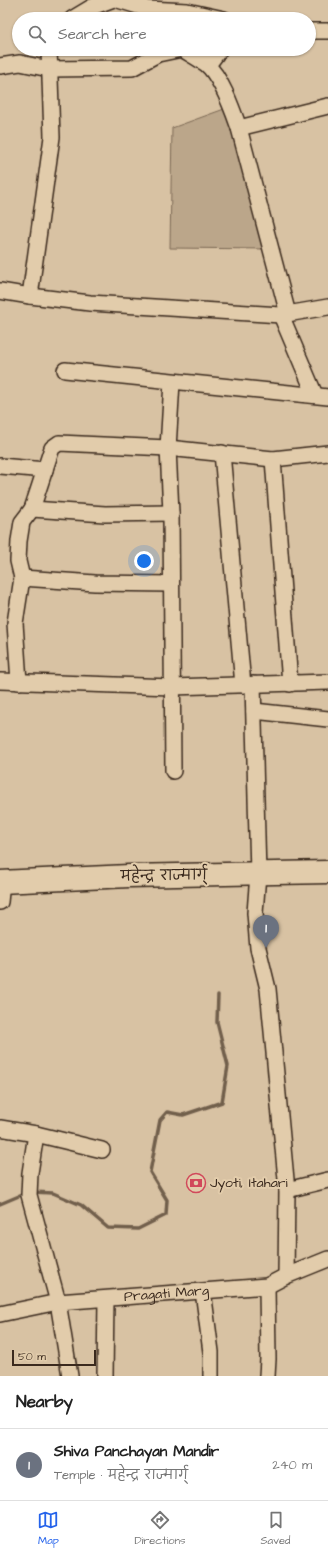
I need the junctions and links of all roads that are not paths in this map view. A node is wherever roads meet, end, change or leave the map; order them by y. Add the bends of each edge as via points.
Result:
1 (111, 0) edge
2 (118, 0) edge
3 (84, 12) edge
4 (192, 12) edge
5 (316, 31) edge
6 (328, 31) edge
7 (49, 56) edge
8 (154, 56) edge
9 (193, 56) edge
10 (215, 56) edge
11 (208, 65) junction
12 (0, 66) edge
13 (50, 69) junction
14 (328, 106) edge
15 (239, 128) junction
16 (2, 293) edge
17 (30, 296) junction
18 (328, 307) edge
19 (285, 314) junction
20 (65, 370) dead end
21 (172, 382) junction
22 (321, 396) edge
23 (168, 448) junction
24 (222, 453) junction
25 (328, 453) edge
26 (273, 459) junction
27 (0, 466) edge
28 (45, 470) junction
29 (32, 510) junction
30 (170, 514) junction
31 (22, 578) junction
32 (170, 584) junction
33 (0, 681) edge
34 (18, 682) junction
35 (328, 682) edge
36 (290, 684) junction
37 (248, 685) junction
38 (172, 687) junction
39 (254, 712) junction
40 (328, 719) edge
41 (173, 771) dead end
42 (328, 872) edge
43 (258, 874) junction
44 (1, 889) edge
45 (0, 1128) edge
46 (36, 1134) junction
47 (102, 1150) dead end
48 (328, 1180) edge
49 (287, 1190) junction
50 (328, 1259) edge
51 (286, 1276) junction
52 (267, 1286) junction
53 (203, 1291) junction
54 (106, 1299) junction
55 (58, 1302) junction
56 (0, 1314) edge
57 (70, 1376) edge
58 (105, 1376) edge
59 (211, 1376) edge
60 (267, 1376) edge

1 - 3 street
2 - 4 street via 148,9
5 - 6 street
7 - 13 street
8 - 13 street via 132,68
9 - 11 street
10 - 11 street
11 - 15 street via 229,100
12 - 13 street via 20,63
13 - 17 street via 52,137
14 - 15 street
15 - 19 street
16 - 17 street
17 - 19 street via 90,303
18 - 19 street
19 - 22 street
20 - 21 street
21 - 22 street
21 - 23 street
23 - 24 street
23 - 28 street via 59,443 52,448
23 - 30 street
24 - 26 street
24 - 37 street
25 - 26 street
26 - 36 street
27 - 28 street
28 - 29 street
29 - 30 street
29 - 31 street via 22,522 19,541 18,561
30 - 32 street
31 - 32 street via 94,583
31 - 34 street via 15,623
32 - 38 street
33 - 34 street
34 - 38 street
35 - 36 street
36 - 37 street
37 - 38 street
37 - 39 street
38 - 41 street
39 - 40 street
39 - 43 street
42 - 43 highway, महेन्द्र राज्मार्ग्
43 - 44 highway, महेन्द्र राज्मार्ग् via 129,876
43 - 49 street via 255,913 258,948 268,989
45 - 46 street
46 - 47 street
46 - 55 street via 29,1195
48 - 49 street
49 - 51 street
50 - 51 street, Pragati Marg
51 - 52 street, Pragati Marg
52 - 53 street, Pragati Marg
52 - 60 street
53 - 54 street, Pragati Marg
53 - 59 street via 211,1352
54 - 55 street, Pragati Marg
54 - 58 street
55 - 56 street, Pragati Marg
55 - 57 street

